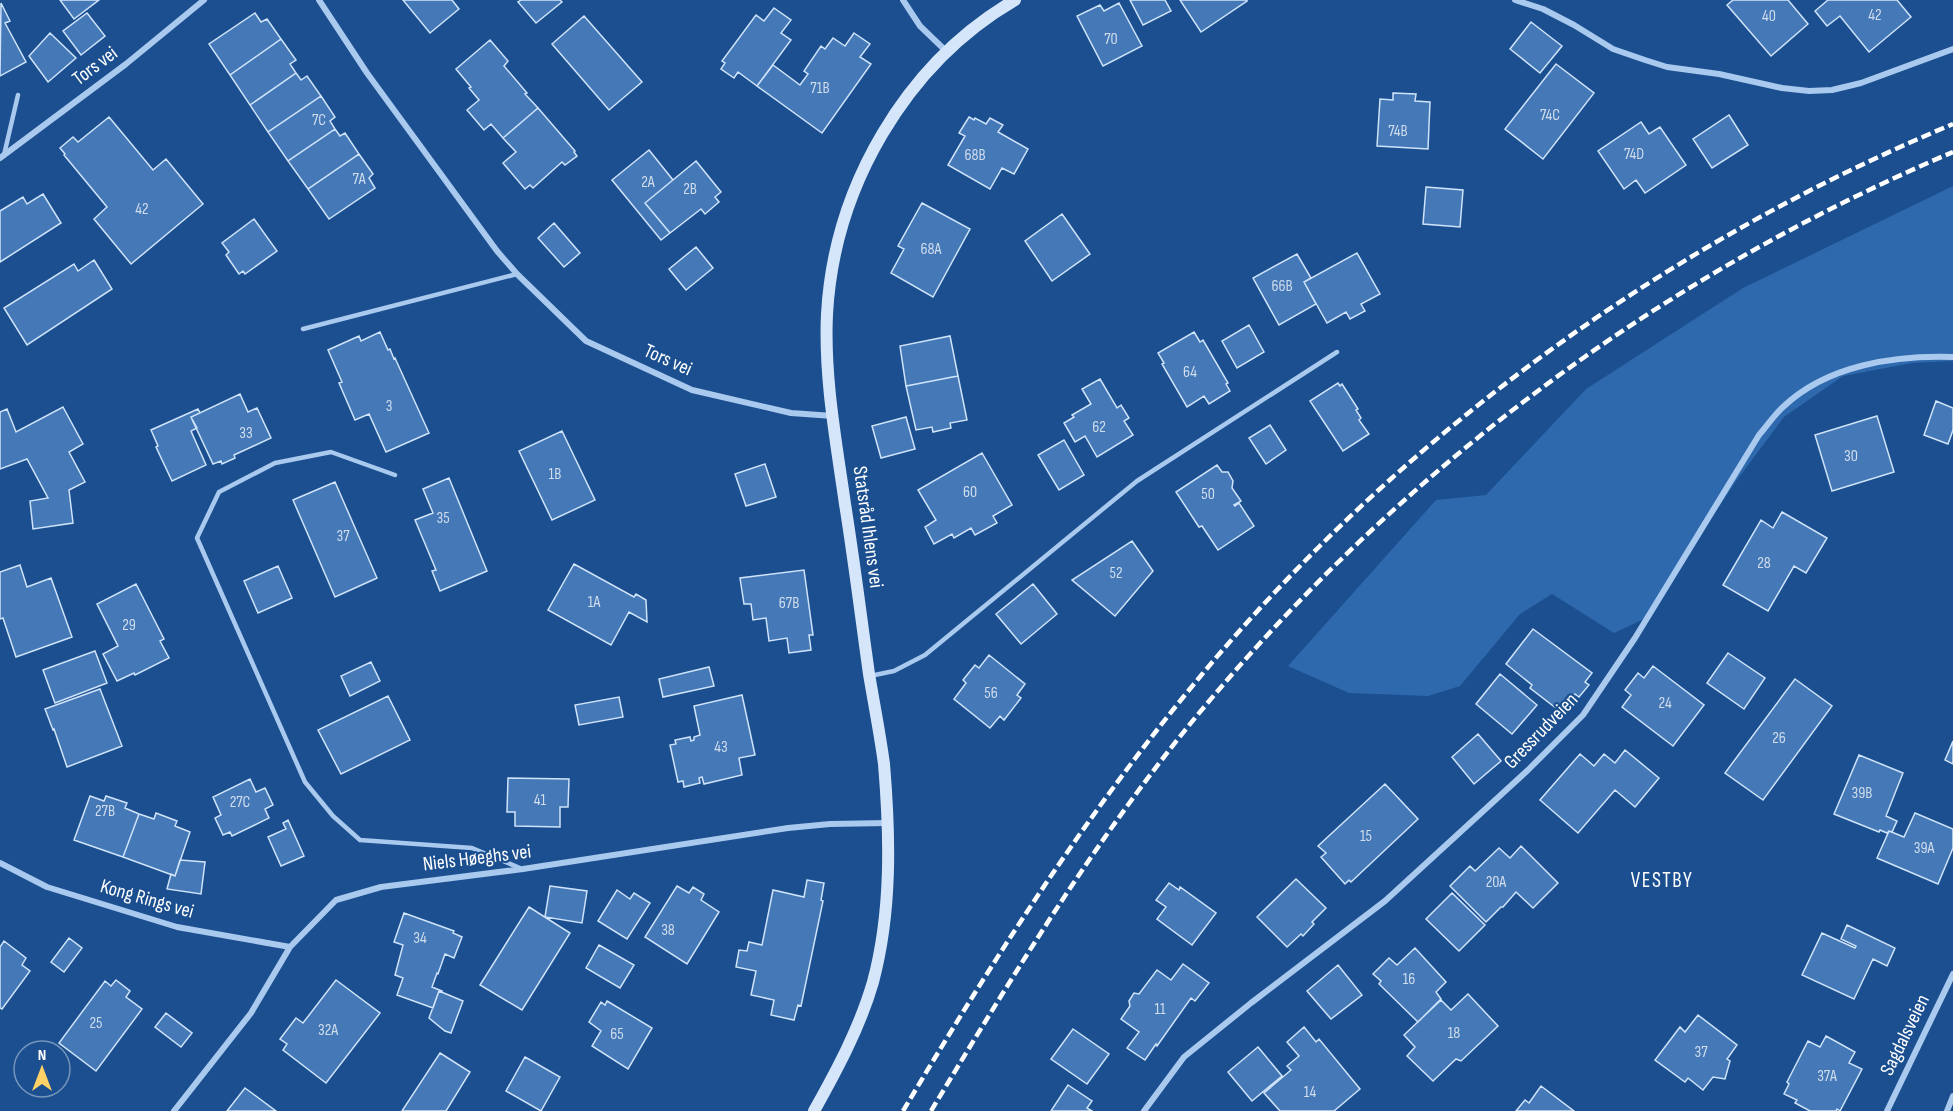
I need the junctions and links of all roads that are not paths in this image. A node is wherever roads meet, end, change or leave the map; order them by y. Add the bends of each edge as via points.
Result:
1 (204, 0) edge
2 (319, 0) edge
3 (903, 0) edge
4 (1015, 0) edge
5 (1515, 0) edge
6 (1953, 49) edge
7 (946, 51) junction
8 (18, 96) dead end
9 (2, 157) edge
10 (518, 274) junction
11 (303, 329) dead end
12 (1337, 352) dead end
13 (1953, 357) edge
14 (833, 416) junction
15 (396, 475) dead end
16 (870, 676) junction
17 (888, 823) junction
18 (0, 863) edge
19 (523, 869) junction
20 (290, 947) junction
21 (1953, 974) edge
22 (1953, 1096) edge
23 (174, 1111) edge
24 (814, 1111) edge
25 (1144, 1111) edge
26 (1887, 1111) edge
27 (1947, 1111) edge

1 - 9 street, Tors vei
2 - 10 street, Tors vei via 367,73
3 - 7 street via 920,26
4 - 7 street, Statsråd Ihlens vei
5 - 6 street via 1543,9 1613,49 1645,60 1782,88 1832,90
7 - 14 street, Statsråd Ihlens vei via 884,130 845,219 830,282 827,315
8 - 9 lane, Tors vei
10 - 11 lane
10 - 14 street, Tors vei via 586,341 692,390 791,413
12 - 16 lane via 1137,481 925,655
13 - 25 street, Gressrudveien via 1886,361 1844,371 1810,387 1783,407 1759,435 1635,638 1583,715 1385,902 1184,1057
14 - 16 street, Statsråd Ihlens vei
15 - 19 lane via 331,452 275,463 219,492 197,538 305,782 333,816 360,840 472,848
16 - 17 street, Statsråd Ihlens vei via 884,764
17 - 19 street, Niels Høeghs vei via 788,828
17 - 24 street, Statsråd Ihlens vei via 880,953 849,1045
18 - 20 street, Kong Rings vei via 47,887 177,927
19 - 20 street, Niels Høeghs vei via 381,887 336,900
20 - 23 street, Niels Høeghs vei via 251,1013
21 - 26 street, Sagdalsveien
22 - 27 street

